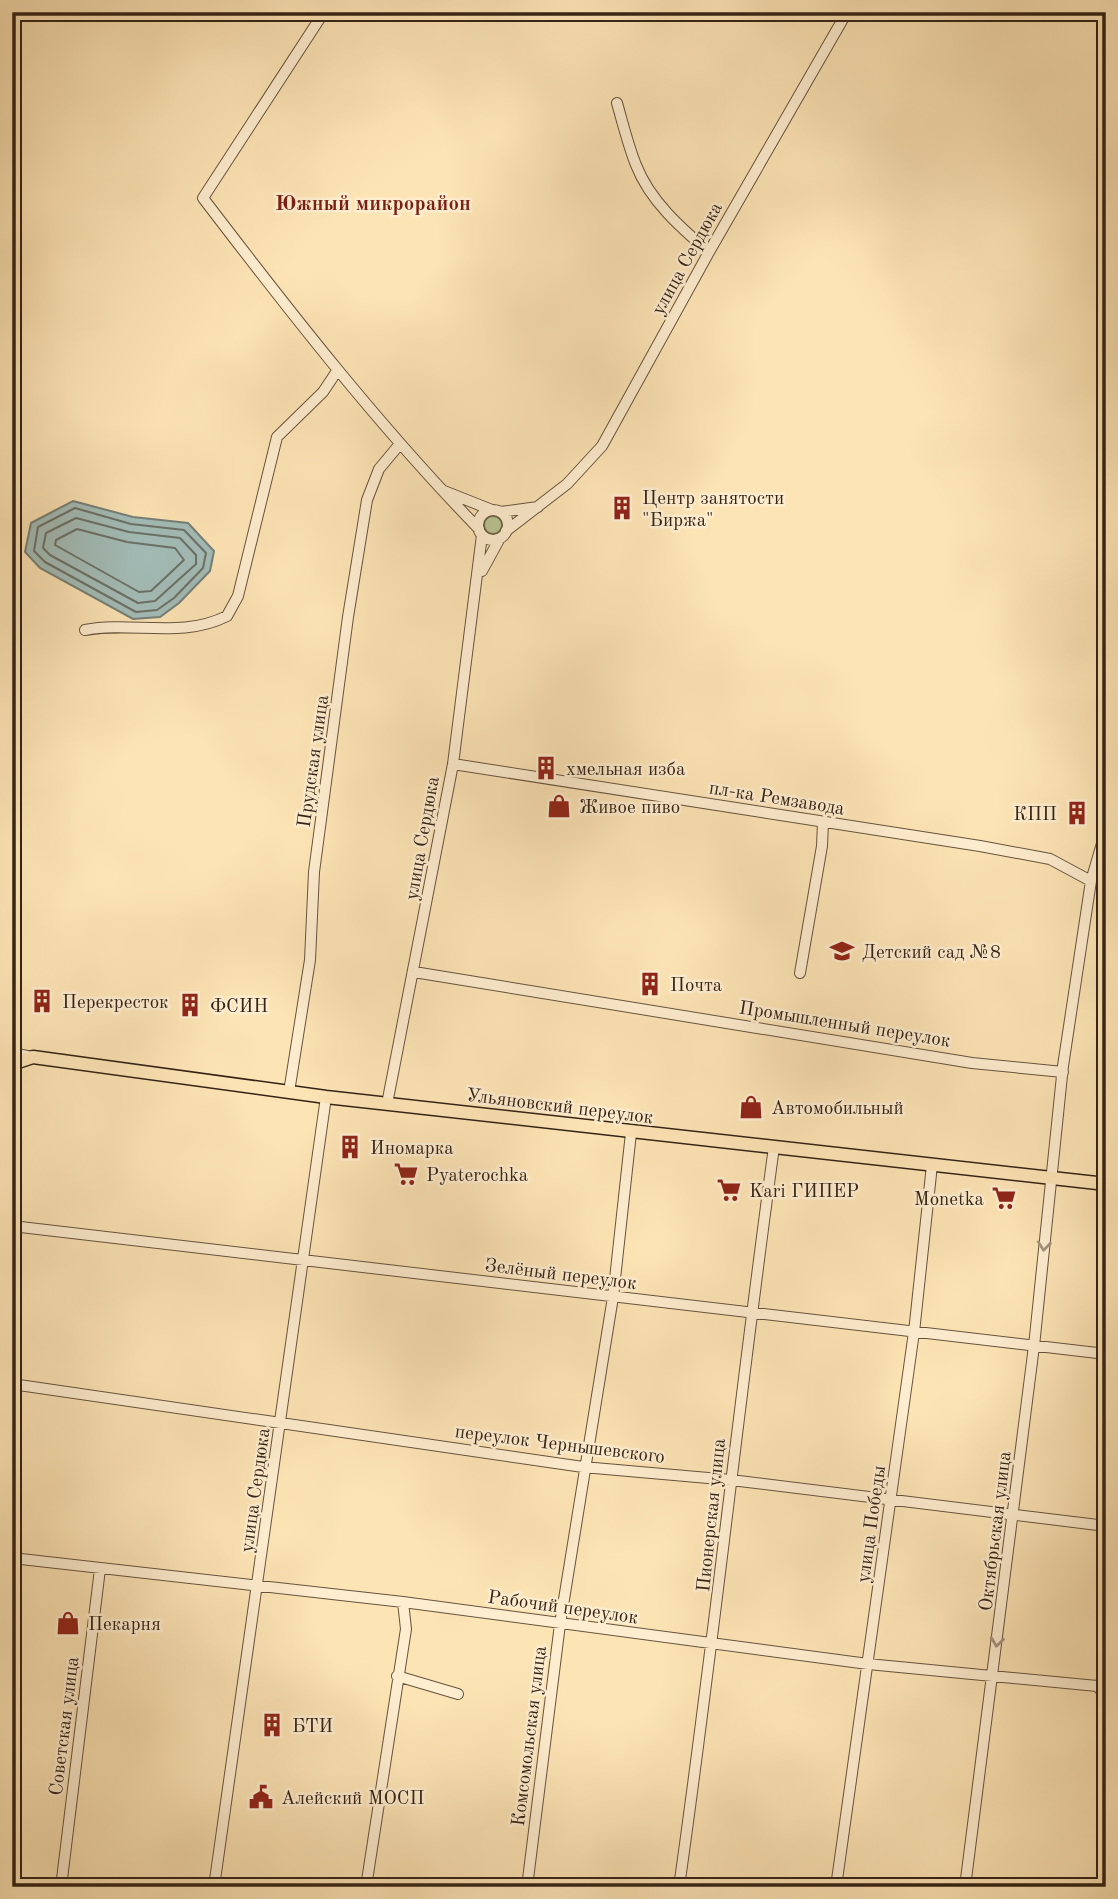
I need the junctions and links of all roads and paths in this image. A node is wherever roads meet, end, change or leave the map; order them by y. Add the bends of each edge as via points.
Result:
1 (324, 12) edge
2 (847, 12) edge
3 (617, 103) dead end
4 (709, 252) junction
5 (337, 371) junction
6 (400, 445) junction
7 (440, 489) junction
8 (538, 507) junction
9 (496, 511) junction
10 (481, 532) junction
11 (503, 535) junction
12 (479, 577) junction
13 (85, 630) dead end
14 (453, 764) junction
15 (823, 822) junction
16 (1106, 830) edge
17 (1091, 881) junction
18 (414, 972) junction
19 (800, 973) dead end
20 (12, 1053) edge
21 (33, 1057) junction
22 (12, 1064) edge
23 (1063, 1072) junction
24 (289, 1092) junction
25 (326, 1097) junction
26 (387, 1104) junction
27 (631, 1133) junction
28 (774, 1147) junction
29 (932, 1165) junction
30 (1052, 1178) junction
31 (1106, 1184) edge
32 (12, 1226) edge
33 (304, 1259) junction
34 (613, 1297) junction
35 (751, 1313) junction
36 (914, 1332) junction
37 (1034, 1346) junction
38 (1106, 1354) edge
39 (12, 1384) edge
40 (282, 1422) junction
41 (583, 1467) junction
42 (731, 1480) junction
43 (892, 1499) junction
44 (1014, 1514) junction
45 (1106, 1526) edge
46 (12, 1558) edge
47 (100, 1569) junction
48 (258, 1584) junction
49 (403, 1602) junction
50 (559, 1624) junction
51 (713, 1644) junction
52 (868, 1664) junction
53 (993, 1674) junction
54 (397, 1676) junction
55 (1101, 1683) edge
56 (458, 1694) dead end
57 (1106, 1696) edge
58 (1106, 1866) edge
59 (61, 1887) edge
60 (214, 1887) edge
61 (366, 1887) edge
62 (527, 1887) edge
63 (679, 1887) edge
64 (836, 1887) edge
65 (965, 1887) edge
66 (1103, 1887) edge

1 - 5 street via 203,198
2 - 4 street, улица Сердюка
3 - 4 street via 636,168 670,217
4 - 8 street, улица Сердюка via 602,446 568,484
5 - 6 street
5 - 13 street via 323,392 277,437 238,596 227,616 198,625 150,630 103,626
6 - 7 street
6 - 24 street, Прудская улица via 379,469 367,500 314,872 310,960
7 - 9 street
7 - 10 street
8 - 9 street
8 - 11 street, улица Сердюка
9 - 10 street via 481,516
9 - 11 street via 506,519
10 - 11 street via 491,539
10 - 12 street, улица Сердюка
11 - 12 street
12 - 14 street, улица Сердюка
14 - 15 street, пл-ка Ремзавода
14 - 18 street, улица Сердюка
15 - 17 street, пл-ка Ремзавода via 1050,859
15 - 19 street
16 - 17 street, Октябрьская улица
17 - 23 street, Октябрьская улица
18 - 23 street, Промышленный переулок via 972,1063
18 - 26 street, улица Сердюка
20 - 21 street
21 - 22 main road, Ульяновский переулок
21 - 24 main road, Ульяновский переулок
23 - 30 street, Октябрьская улица
24 - 25 main road, Ульяновский переулок
25 - 26 main road, Ульяновский переулок
25 - 33 street, улица Сердюка
26 - 27 main road, Ульяновский переулок
27 - 28 main road, Ульяновский переулок
27 - 34 street, Комсомольская улица
28 - 29 main road, Ульяновский переулок
28 - 35 street, Пионерская улица
29 - 30 main road, Ульяновский переулок
29 - 36 street, улица Победы
30 - 31 main road, Ульяновский переулок
30 -> 37 street, Октябрьская улица
32 - 33 street, Зелёный переулок
33 - 34 street, Зелёный переулок
33 - 40 street, улица Сердюка
34 - 35 street, Зелёный переулок
34 - 41 street, Комсомольская улица
35 - 36 street, Зелёный переулок
35 - 42 street, Пионерская улица
36 - 37 street, Зелёный переулок
36 - 43 street, улица Победы
37 - 38 street, Зелёный переулок
37 - 44 street, Октябрьская улица
39 - 40 street, переулок Чернышевского
40 - 41 street, переулок Чернышевского
40 - 48 street, улица Сердюка
41 - 42 street, переулок Чернышевского
41 - 50 street, Комсомольская улица
42 - 43 street, переулок Чернышевского
42 - 51 street, Пионерская улица
43 - 44 street, переулок Чернышевского
43 - 52 street, улица Победы
44 - 45 street, переулок Чернышевского
44 -> 53 street, Октябрьская улица
46 - 47 street, Рабочий переулок
47 - 48 street, Рабочий переулок
47 - 59 street, Советская улица
48 - 49 street, Рабочий переулок
48 - 60 street, улица Сердюка
49 - 50 street, Рабочий переулок
49 - 54 street via 406,1629
50 - 51 street, Рабочий переулок
50 - 62 street, Комсомольская улица
51 - 52 street, Рабочий переулок
51 - 63 street, Пионерская улица
52 - 53 street, Рабочий переулок
52 - 64 street, улица Победы
53 - 55 street, Рабочий переулок
53 - 65 street, Октябрьская улица
54 - 56 street
54 - 61 street
55 - 57 street, Рабочий переулок
58 - 66 street

